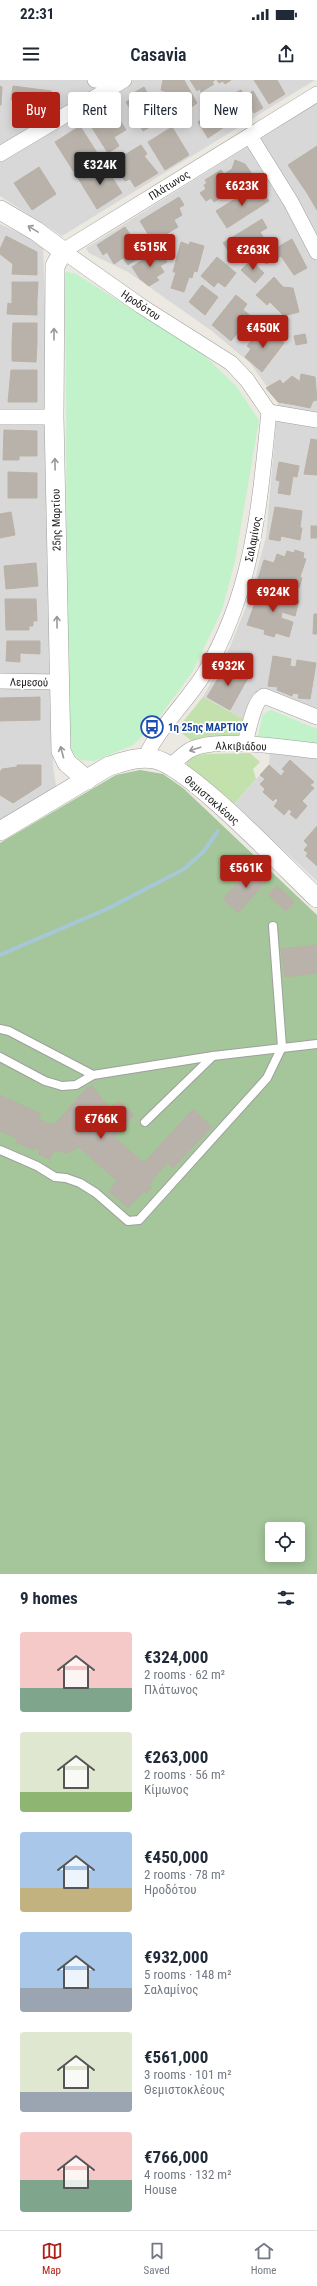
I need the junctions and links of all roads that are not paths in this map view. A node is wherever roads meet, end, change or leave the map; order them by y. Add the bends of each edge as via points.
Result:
1 (95, 80) edge
2 (122, 82) edge
3 (317, 94) edge
4 (250, 136) junction
5 (0, 154) edge
6 (0, 210) edge
7 (63, 251) junction
8 (317, 252) edge
9 (269, 412) junction
10 (0, 417) edge
11 (54, 418) junction
12 (317, 420) edge
13 (0, 681) edge
14 (58, 682) junction
15 (317, 717) edge
16 (245, 744) junction
17 (317, 751) edge
18 (144, 758) junction
19 (171, 766) junction
20 (87, 780) junction
21 (0, 831) edge
22 (317, 898) edge
23 (273, 926) dead end
24 (0, 1029) edge
25 (317, 1044) edge
26 (282, 1047) junction
27 (213, 1056) junction
28 (0, 1057) edge
29 (93, 1075) junction
30 (145, 1122) dead end
31 (0, 1150) edge

1 - 2 street
2 - 5 street
3 - 4 street, Πλάτωνος
4 - 7 street, Πλάτωνος
4 - 8 street via 291,202
7 -> 6 street, Ηροδότου via 36,231
7 - 9 street, Ηροδότου via 141,306 231,363 247,380
11 -> 7 street, 25ης Μαρτίου via 55,266
9 - 12 street
9 - 18 street, Σαλαμίνος via 258,515 239,601 204,674
10 - 11 street
14 -> 11 street, 25ης Μαρτίου
13 - 14 street, Λεμεσού
20 -> 14 street, 25ης Μαρτίου via 67,763 61,751
15 - 16 street via 268,697 261,698
16 - 17 street, Αλκιβιάδου
16 -> 19 street, Αλκιβιάδου via 198,748 184,754
18 - 19 street, Θεμιστοκλέους via 155,759
18 - 20 street, Θεμιστοκλέους via 109,766
19 - 22 street, Θεμιστοκλέους via 245,828
20 - 21 street, Θεμιστοκλέους
23 - 26 lane
24 - 29 lane via 9,1031
25 - 26 lane
26 - 27 lane
26 - 31 lane via 267,1078 139,1220 128,1221 96,1193 80,1183 55,1177
27 - 29 lane
27 - 30 lane
28 - 29 lane via 45,1081 62,1086 76,1085

